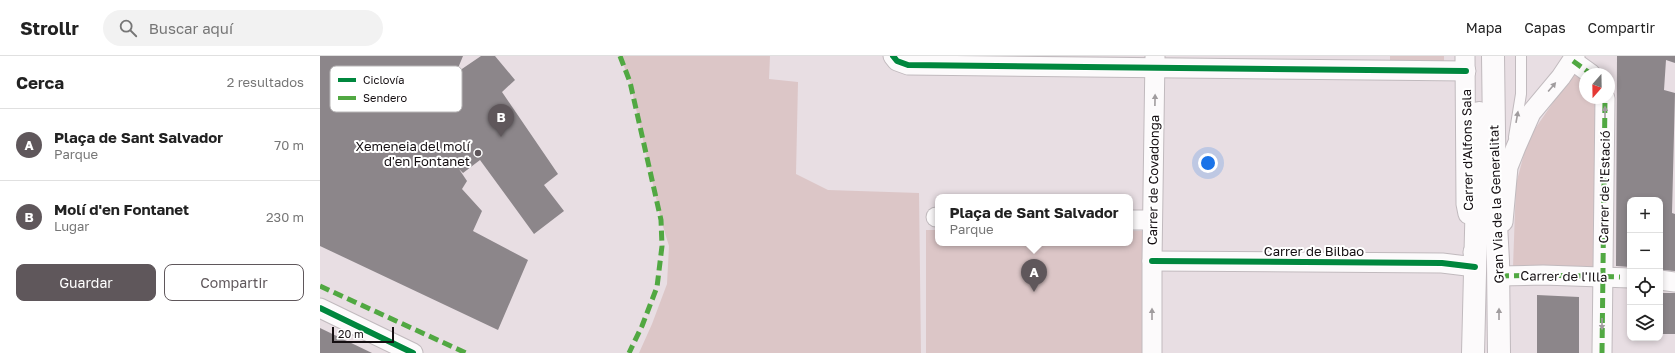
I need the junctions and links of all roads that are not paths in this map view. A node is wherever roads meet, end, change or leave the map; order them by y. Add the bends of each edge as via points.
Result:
1 (893, 56) edge
2 (1493, 56) edge
3 (1521, 56) edge
4 (1574, 58) edge
5 (1155, 61) edge
6 (1470, 61) edge
7 (1376, 63) edge
8 (1585, 68) edge
9 (1605, 104) edge
10 (1508, 167) junction
11 (1133, 220) edge
12 (1152, 220) junction
13 (1152, 261) junction
14 (1475, 267) junction
15 (1499, 269) junction
16 (1602, 276) junction
17 (1627, 278) edge
18 (1663, 280) edge
19 (1675, 282) edge
20 (320, 308) edge
21 (414, 353) edge
22 (1152, 353) edge
23 (1473, 353) edge
24 (1498, 353) edge
25 (1602, 353) edge

1 - 5 street via 897,61 908,65
2 - 15 street, Gran Via de la Generalitat via 1495,206
10 -> 3 lane via 1521,94
4 - 8 street
10 -> 4 street via 1531,113
5 - 7 street
12 -> 5 street, Carrer de Covadonga
6 - 7 street
6 - 14 street, Gran Via de la Generalitat
16 -> 9 street, Carrer de l'Estació
10 - 15 street
11 - 12 street
12 - 13 street, Carrer de Covadonga
13 - 14 street, Carrer de Bilbao via 1442,263
22 -> 13 street, Carrer de Covadonga
14 - 23 street, Gran Via de la Generalitat
15 - 16 street, Carrer de l'Illa via 1543,275
24 -> 15 street, Gran Via de la Generalitat
16 - 17 street, Carrer de l'Illa
16 -> 25 street, Carrer de l'Estació
18 - 19 street
20 - 21 street

